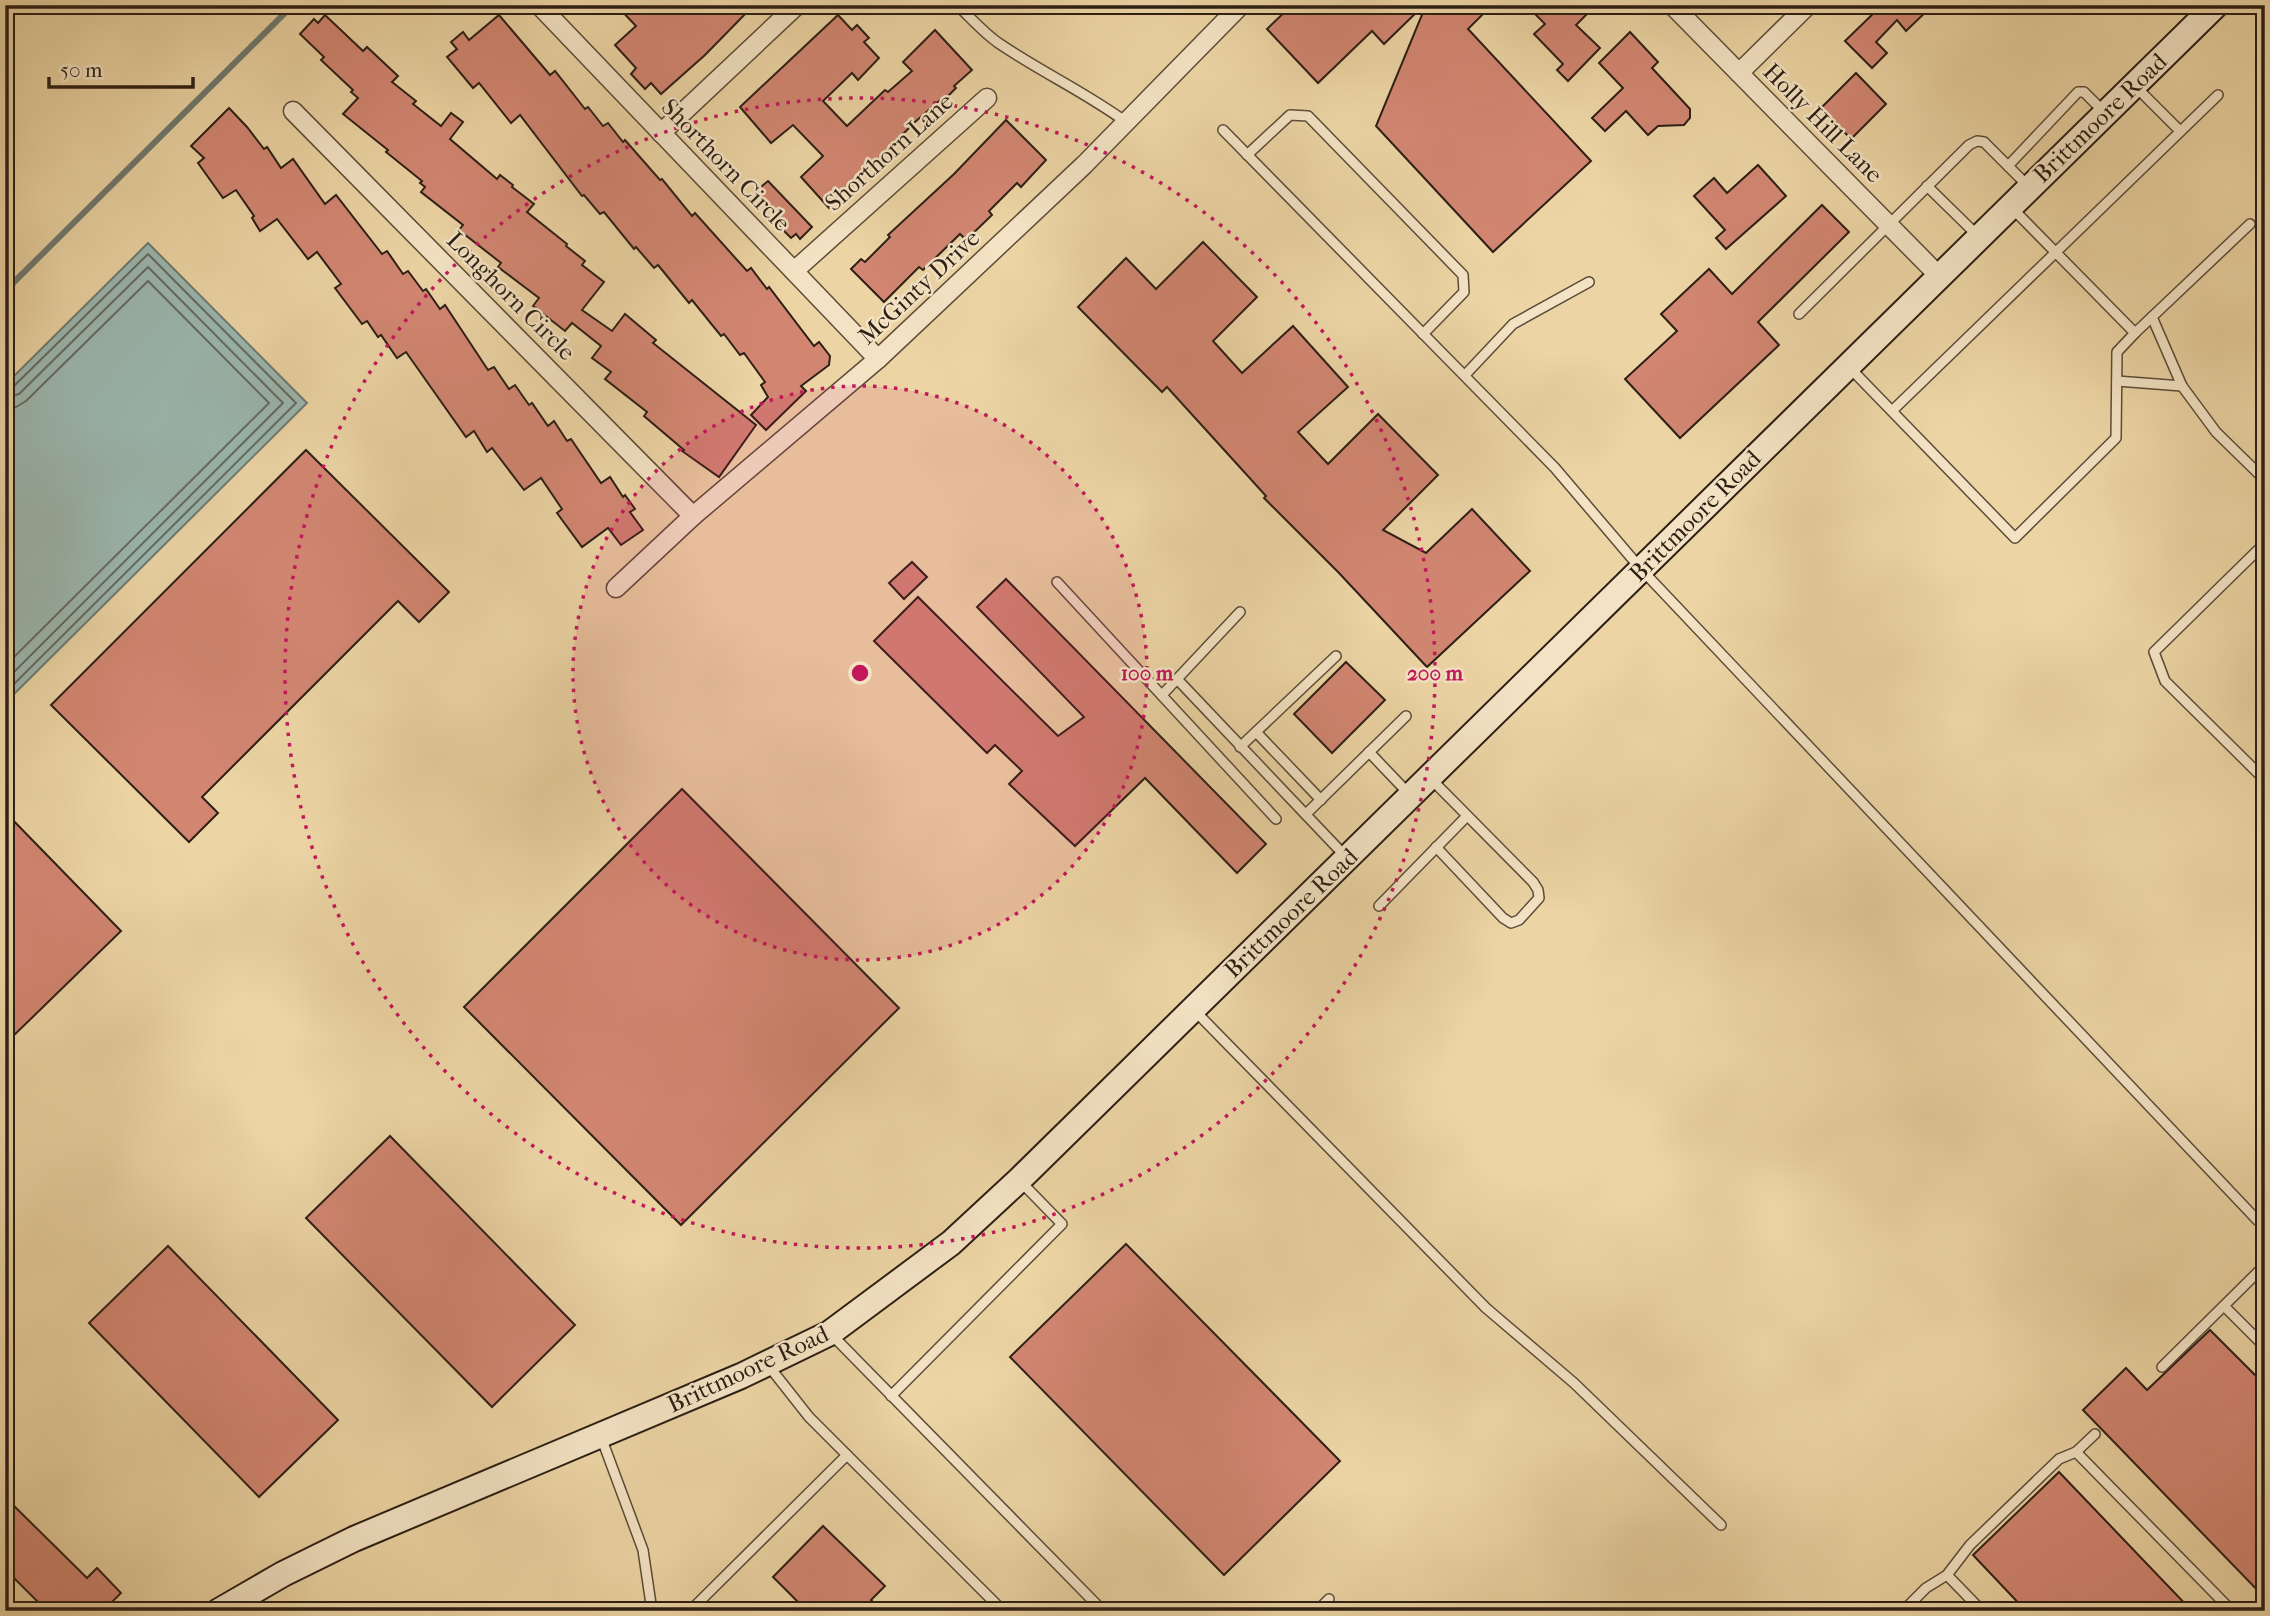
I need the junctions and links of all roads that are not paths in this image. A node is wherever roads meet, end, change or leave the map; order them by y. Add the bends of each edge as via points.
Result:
1 (539, 5) edge
2 (797, 5) edge
3 (957, 5) edge
4 (1241, 5) edge
5 (1672, 5) edge
6 (1808, 5) edge
7 (2216, 5) edge
8 (1739, 74) junction
9 (2134, 84) junction
10 (2218, 95) dead end
11 (987, 98) dead end
12 (293, 111) dead end
13 (2105, 113) junction
14 (1126, 122) junction
15 (1223, 130) dead end
16 (2180, 131) junction
17 (661, 133) junction
18 (1247, 155) junction
19 (2008, 166) junction
20 (1927, 186) junction
21 (2029, 187) junction
22 (2010, 206) junction
23 (1888, 224) junction
24 (2250, 224) dead end
25 (1979, 236) junction
26 (2056, 252) junction
27 (794, 271) junction
28 (1939, 276) junction
29 (1589, 282) dead end
30 (1799, 314) dead end
31 (2152, 317) junction
32 (2134, 333) junction
33 (1423, 334) junction
34 (878, 359) junction
35 (1848, 366) junction
36 (1465, 375) junction
37 (2117, 381) junction
38 (2182, 386) junction
39 (1892, 411) junction
40 (2265, 480) edge
41 (693, 516) junction
42 (2265, 543) edge
43 (1641, 569) junction
44 (1057, 582) dead end
45 (616, 588) dead end
46 (1240, 612) dead end
47 (1336, 656) dead end
48 (1177, 679) junction
49 (1161, 695) junction
50 (1406, 716) dead end
51 (1256, 732) junction
52 (1240, 747) junction
53 (1369, 752) junction
54 (1429, 777) junction
55 (2265, 780) edge
56 (1410, 795) junction
57 (1321, 800) junction
58 (1306, 814) junction
59 (1467, 816) junction
60 (1276, 819) dead end
61 (1436, 847) junction
62 (1347, 858) junction
63 (1379, 906) dead end
64 (1193, 1009) junction
65 (1019, 1180) junction
66 (2258, 1221) dead end
67 (2265, 1265) edge
68 (2224, 1306) junction
69 (830, 1333) junction
70 (2265, 1347) edge
71 (766, 1364) junction
72 (2162, 1367) dead end
73 (891, 1396) junction
74 (2095, 1434) dead end
75 (600, 1435) junction
76 (2076, 1452) junction
77 (847, 1455) junction
78 (1721, 1525) dead end
79 (1947, 1575) junction
80 (1329, 1599) dead end
81 (219, 1611) edge
82 (652, 1611) edge
83 (690, 1611) edge
84 (1003, 1611) edge
85 (1103, 1611) edge
86 (1317, 1611) edge
87 (1903, 1611) edge
88 (1982, 1611) edge
89 (2232, 1611) edge

1 - 17 street, Shorthorn Circle
2 - 17 street
3 - 14 lane via 995,40
4 - 14 street, McGinty Drive
5 - 8 street, Holly Hill Lane
6 - 8 street
7 - 9 main road, Brittmoore Road
8 - 23 street, Holly Hill Lane
9 - 13 main road, Brittmoore Road
9 - 16 lane
10 - 16 lane
11 - 27 street, Shorthorn Lane
12 - 41 street, Longhorn Circle
13 - 19 lane via 2084,92 2078,92
13 - 21 main road, Brittmoore Road
14 - 34 street, McGinty Drive
15 - 18 lane
16 - 26 lane
17 - 27 street, Shorthorn Circle
18 - 33 lane
18 - 33 lane via 1290,115 1308,116 1463,275 1464,292
19 - 20 lane via 1984,142 1977,141
19 - 21 lane
20 - 23 lane
20 - 25 lane
21 - 22 main road, Brittmoore Road
22 - 25 main road, Brittmoore Road
22 - 26 lane
23 - 28 street, Holly Hill Lane
23 - 30 lane
24 - 31 lane
25 - 28 main road, Brittmoore Road
26 - 32 lane
26 - 39 lane
27 - 34 street, Shorthorn Circle
28 - 35 main road, Brittmoore Road
29 - 36 lane via 1513,324
31 - 32 lane
31 - 38 lane
32 - 37 lane via 2117,352
33 - 36 lane
34 - 41 street, McGinty Drive
35 - 39 lane
35 - 43 main road, Brittmoore Road
36 - 43 lane via 1555,468
37 - 38 lane
37 - 39 lane via 2116,438 2015,538
38 - 40 lane via 2216,432
41 - 45 street, McGinty Drive
42 - 55 lane via 2154,652 2165,681
43 - 54 main road, Brittmoore Road
43 - 66 lane
44 - 49 lane
46 - 48 lane
47 - 51 lane
48 - 49 lane
48 - 52 lane
49 - 60 lane
50 - 53 lane
51 - 52 lane
51 - 57 lane
52 - 58 lane
53 - 56 lane
53 - 57 lane
54 - 56 main road, Brittmoore Road
54 - 59 lane
56 - 62 main road, Brittmoore Road
57 - 58 lane
58 - 62 lane
59 - 61 lane
59 - 61 lane via 1538,890 1539,898 1519,920 1511,923 1503,918
61 - 63 lane
62 - 64 main road, Brittmoore Road
64 - 65 main road, Brittmoore Road
64 - 78 lane via 1486,1308 1574,1383
65 - 69 main road, Brittmoore Road via 951,1243
65 - 73 lane via 1062,1224
67 - 68 lane
68 - 70 lane
68 - 72 lane
69 - 71 main road, Brittmoore Road
69 - 73 lane
71 - 75 main road, Brittmoore Road
71 - 77 lane
73 - 85 lane
74 - 76 lane
75 - 81 main road, Brittmoore Road via 354,1539
75 - 82 lane via 643,1550
76 - 79 lane via 2059,1459 1970,1545
76 - 89 lane
77 - 83 lane
77 - 84 lane
79 - 87 lane
79 - 88 lane
80 - 86 lane

